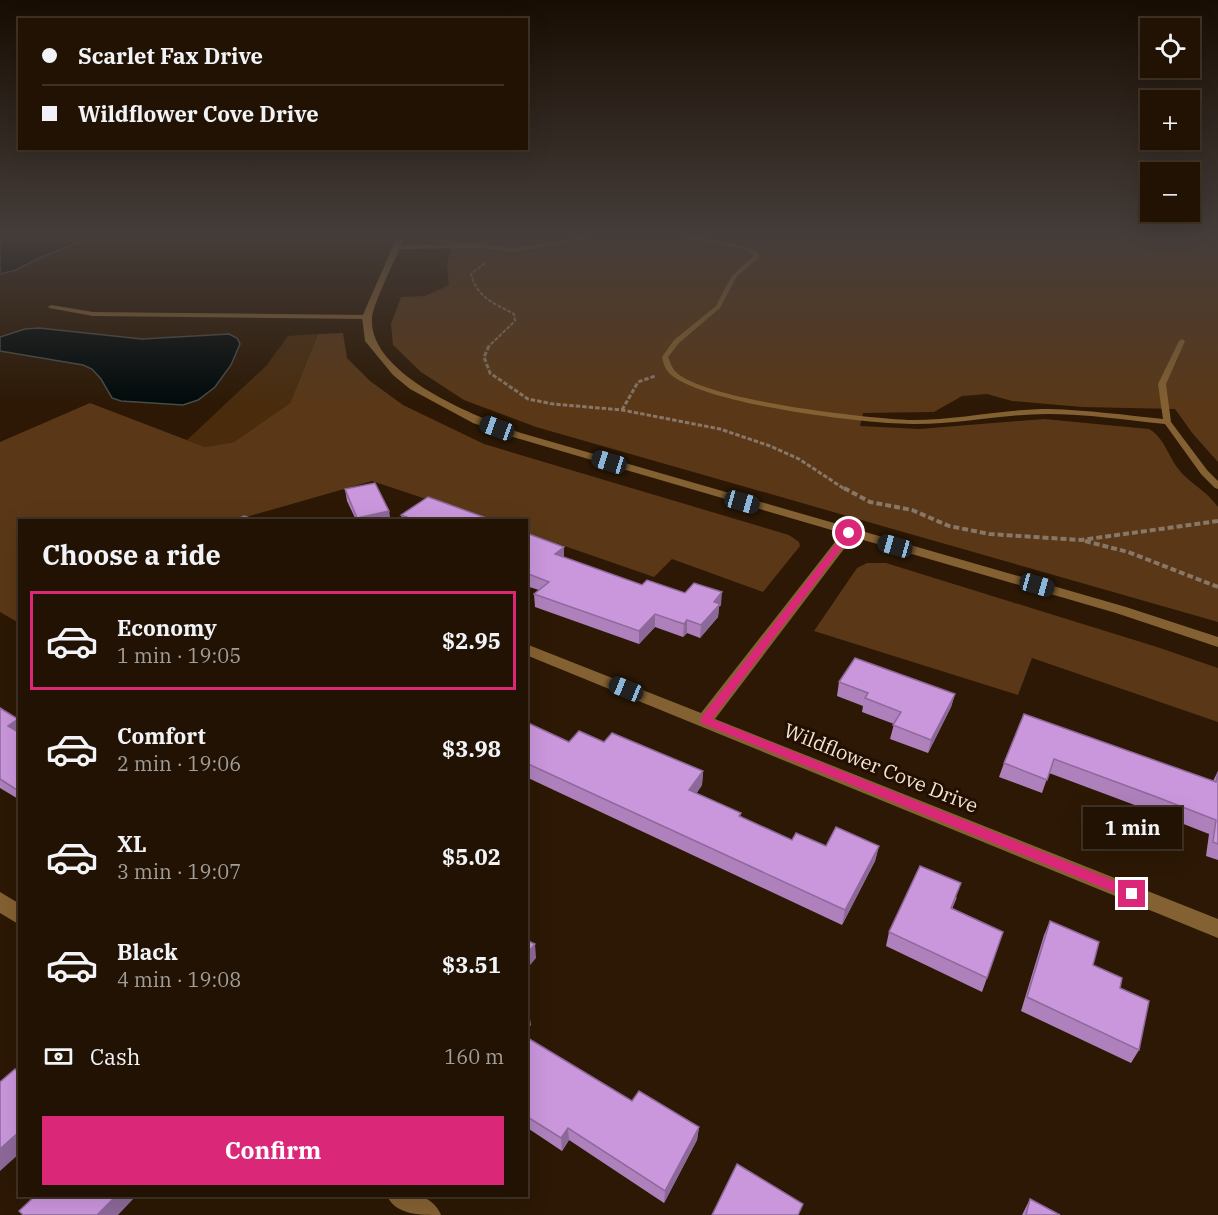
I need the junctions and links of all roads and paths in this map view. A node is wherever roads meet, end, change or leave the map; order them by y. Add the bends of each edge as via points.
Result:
1 (376, 294) edge
2 (478, 294) edge
3 (724, 294) edge
4 (51, 307) dead end
5 (366, 317) junction
6 (1182, 341) dead end
7 (672, 373) junction
8 (622, 410) junction
9 (1167, 422) junction
10 (1218, 486) edge
11 (1218, 521) edge
12 (849, 533) junction
13 (1081, 540) junction
14 (1218, 587) edge
15 (1218, 642) edge
16 (528, 650) edge
17 (705, 720) junction
18 (1218, 929) edge
19 (401, 1197) edge
20 (427, 1215) edge

1 - 5 street
2 - 8 path via 515,316 511,326 486,350 484,357 490,374 528,399
3 - 7 lane via 708,317 670,347 665,357
4 - 5 lane via 93,314
5 - 12 street via 370,341 397,374 477,421
6 - 9 lane via 1162,384
7 - 8 path via 643,379
7 - 9 lane via 707,389 741,398 835,416 913,422 1032,412
8 - 13 path via 686,421 770,446 813,466 856,496 912,510 949,526 989,534
9 - 10 lane
11 - 13 path
12 - 15 street via 1121,609
12 - 17 street
13 - 14 path via 1128,552
16 - 17 street, Wildflower Cove Drive
17 - 18 street, Wildflower Cove Drive
19 - 20 street

